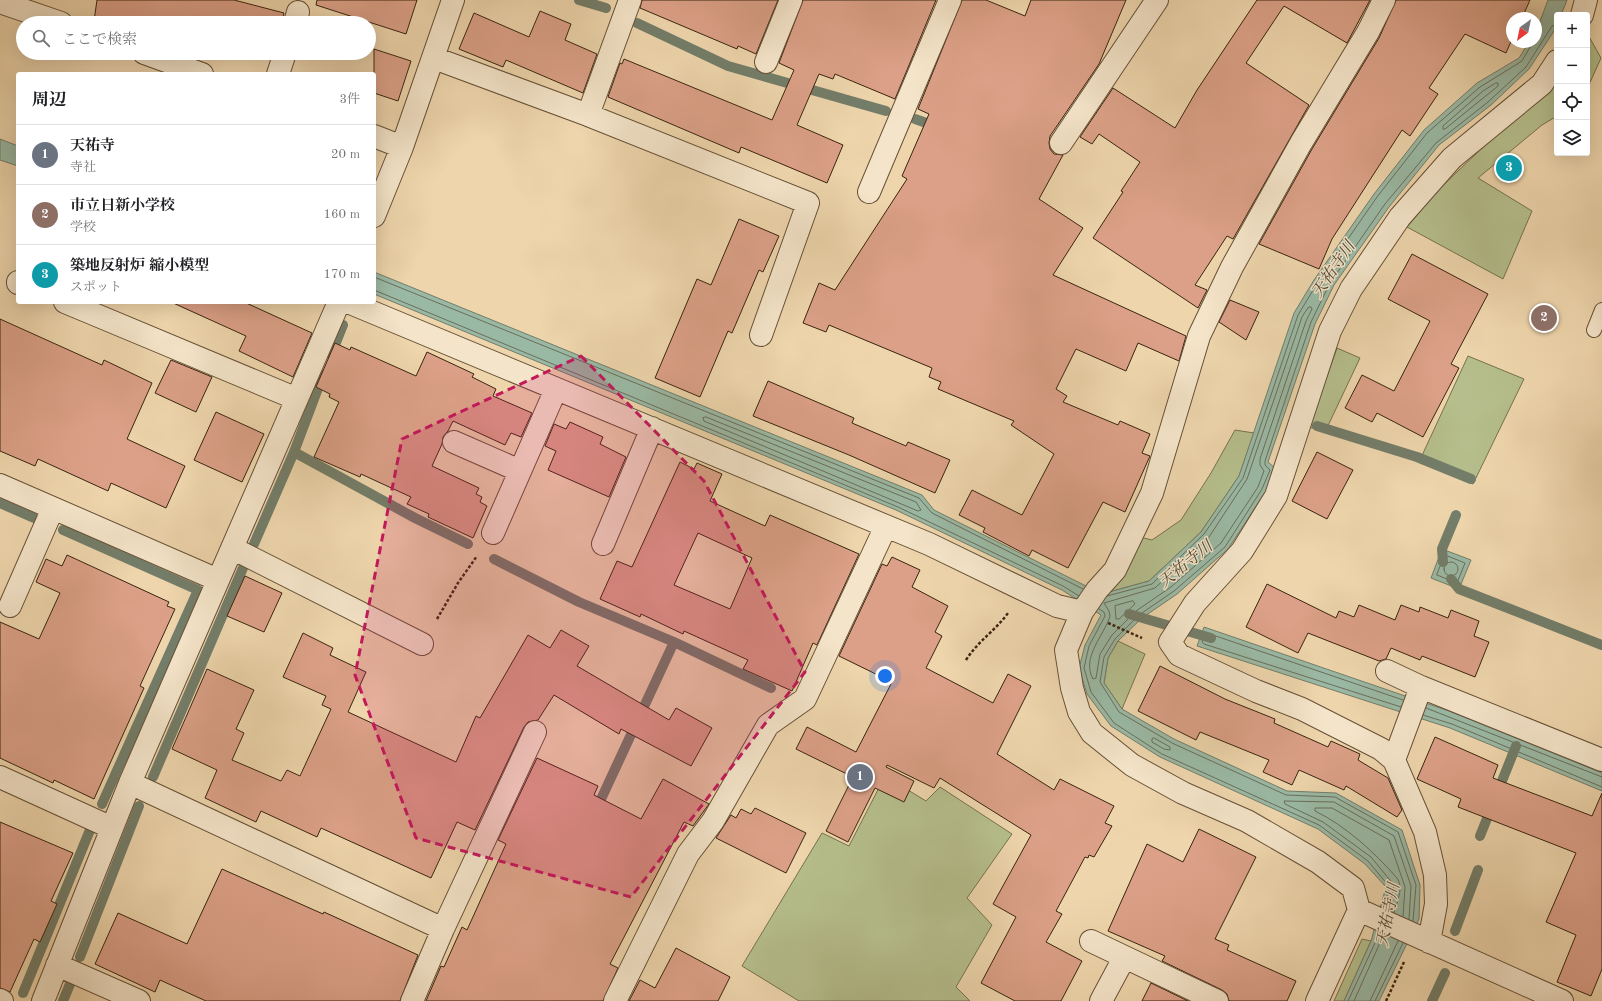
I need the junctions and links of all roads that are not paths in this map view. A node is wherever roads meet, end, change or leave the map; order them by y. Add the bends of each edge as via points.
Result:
1 (453, 0) edge
2 (630, 0) edge
3 (791, 0) edge
4 (950, 0) edge
5 (1157, 0) edge
6 (1384, 0) edge
7 (1586, 0) edge
8 (0, 2) edge
9 (43, 8) edge
10 (1583, 12) edge
11 (53, 16) edge
12 (434, 58) junction
13 (163, 60) edge
14 (283, 60) edge
15 (766, 62) dead end
16 (1554, 66) edge
17 (196, 72) edge
18 (279, 72) edge
19 (588, 115) junction
20 (376, 137) edge
21 (1061, 143) dead end
22 (402, 146) junction
23 (869, 192) dead end
24 (376, 211) edge
25 (70, 304) edge
26 (337, 304) edge
27 (353, 304) edge
28 (1602, 310) edge
29 (1594, 330) dead end
30 (761, 335) dead end
31 (556, 389) junction
32 (296, 398) junction
33 (652, 428) junction
34 (454, 442) dead end
35 (520, 472) junction
36 (0, 484) edge
37 (53, 508) junction
38 (886, 526) junction
39 (493, 532) road end
40 (603, 544) dead end
41 (232, 548) junction
42 (218, 580) junction
43 (10, 606) dead end
44 (1082, 612) junction
45 (422, 644) road end
46 (1387, 671) dead end
47 (1421, 687) junction
48 (535, 732) dead end
49 (1394, 760) junction
50 (1602, 760) edge
51 (0, 777) edge
52 (130, 783) junction
53 (112, 828) junction
54 (1359, 910) junction
55 (443, 929) junction
56 (1423, 939) junction
57 (1091, 941) dead end
58 (1124, 958) junction
59 (57, 965) junction
60 (43, 1001) edge
61 (139, 1001) edge
62 (412, 1001) edge
63 (615, 1001) edge
64 (1101, 1001) edge
65 (1217, 1001) edge
66 (1318, 1001) edge
67 (1562, 1001) edge

1 - 12 street
2 - 19 street
3 - 15 street
4 - 23 street
5 - 21 street
6 - 44 street via 1232,267 1199,336 1152,493 1115,570
7 - 10 street
8 - 9 street
9 - 11 street
12 - 19 street
12 - 22 street
13 - 17 street
14 - 18 street
16 - 49 street via 1542,84 1452,158 1400,217 1351,289 1330,331 1276,496 1242,551 1195,603 1170,642 1179,655 1308,712 1381,749
19 - 30 street via 808,203
20 - 22 street
22 - 24 street
25 - 32 street
26 - 32 street
27 - 31 street
28 - 29 lane
31 - 33 street
31 - 35 street
32 - 41 street
33 - 38 street
33 - 40 street
34 - 35 street
35 - 39 street
36 - 37 street
37 - 42 street
37 - 43 street
38 - 44 street via 1057,606
38 - 63 street via 805,699 768,725 713,821 688,854
41 - 42 street
41 - 45 street
42 - 52 street
44 - 54 street via 1066,650 1079,712 1092,733 1132,765 1182,793 1247,821 1318,862 1354,888
46 - 47 street
47 - 49 street
47 - 50 street
48 - 55 street
49 - 56 street via 1425,832 1435,875 1436,904
51 - 53 street
52 - 53 street
52 - 55 street
53 - 59 street
54 - 56 street
54 - 66 street
55 - 62 street
56 - 67 street
57 - 58 street
58 - 64 street
58 - 65 street
59 - 60 street
59 - 61 street

